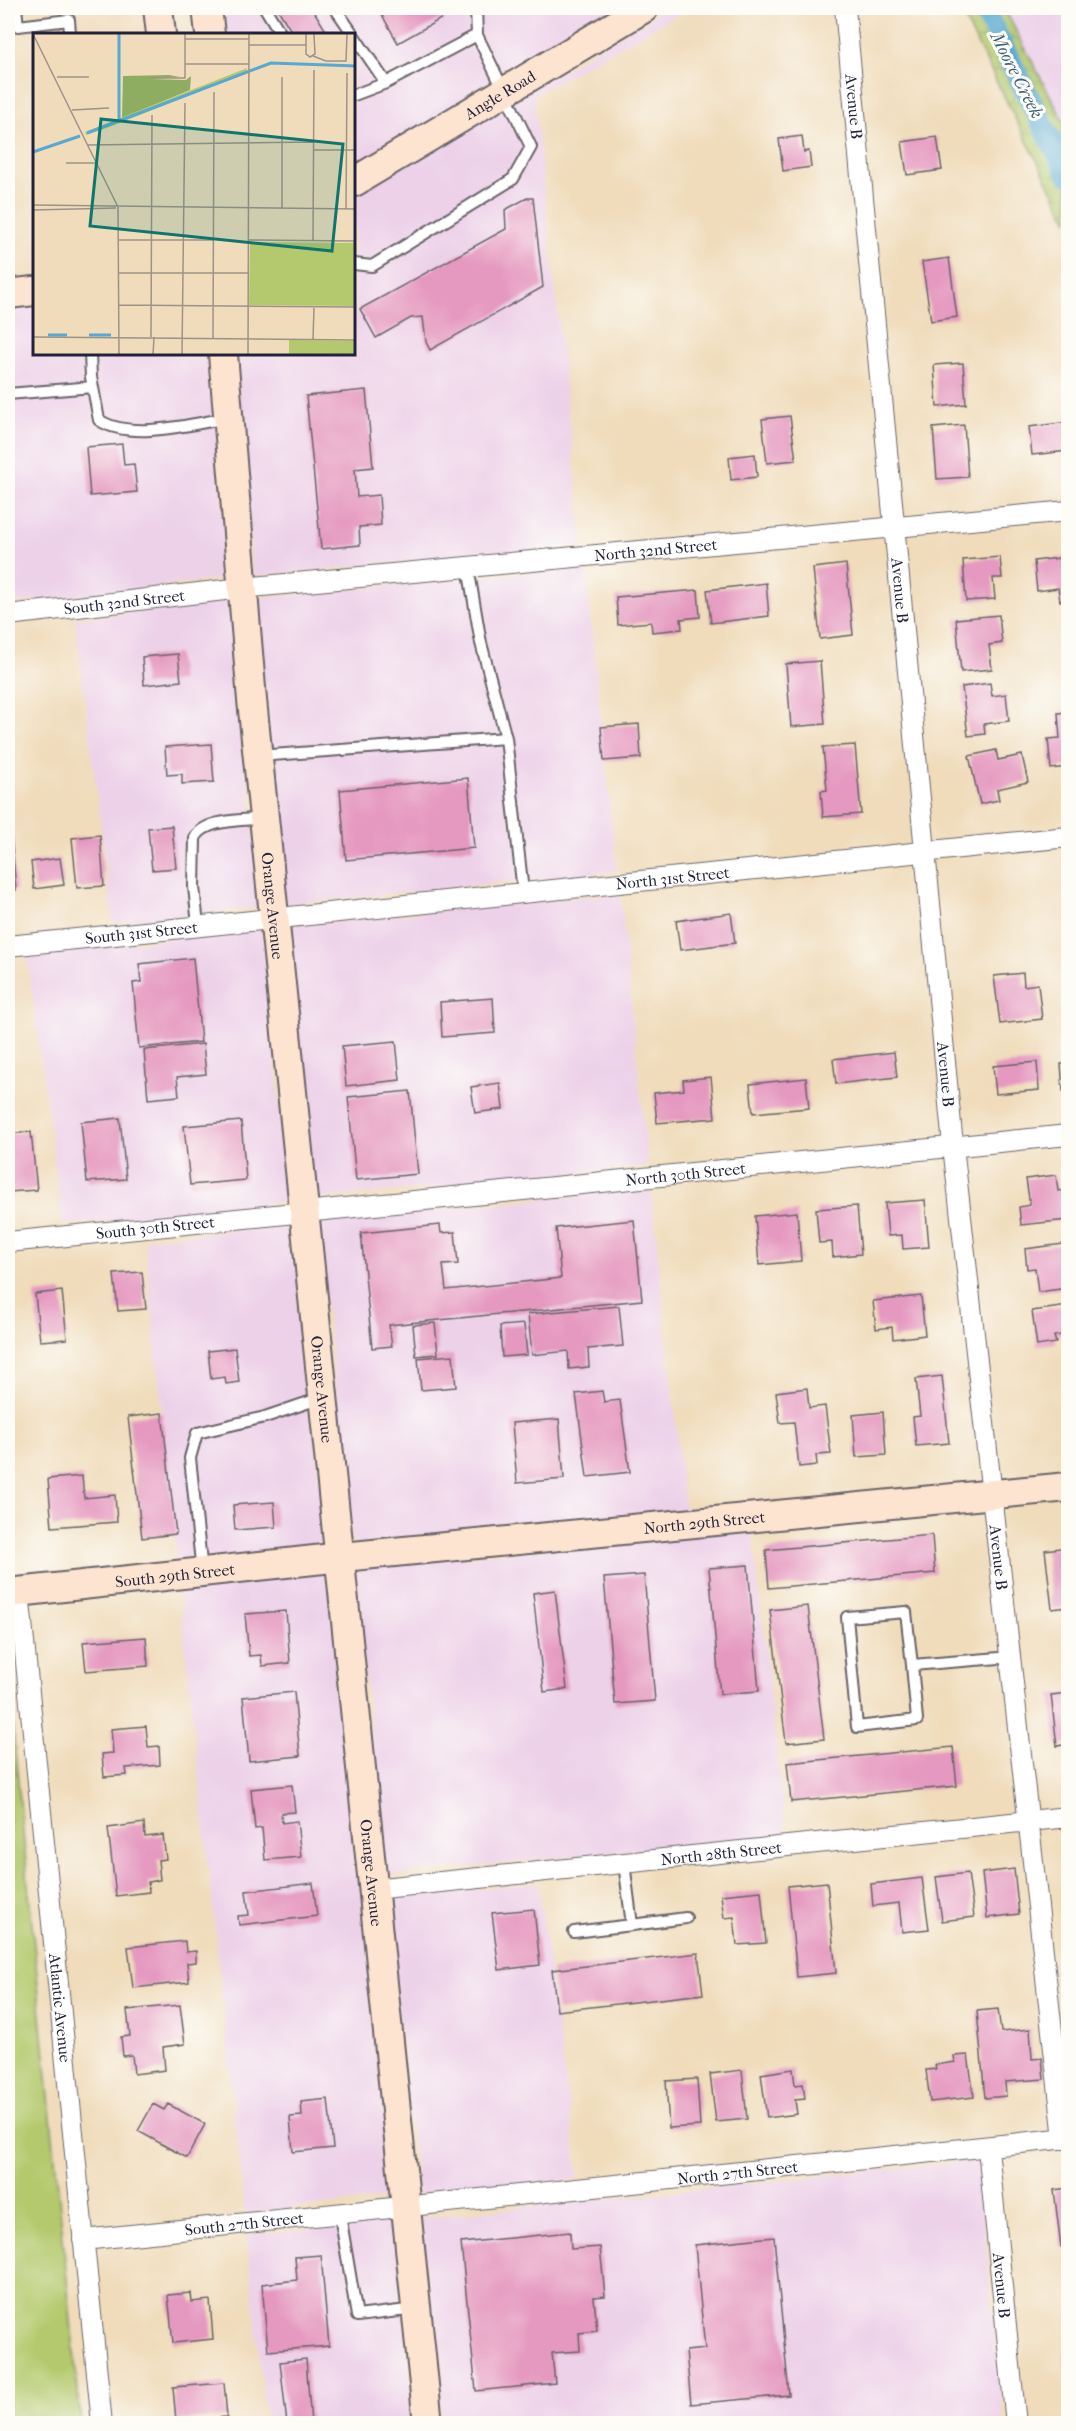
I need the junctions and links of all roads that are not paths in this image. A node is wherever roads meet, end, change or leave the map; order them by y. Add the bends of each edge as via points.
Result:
1 (16, 8) edge
2 (158, 8) edge
3 (207, 8) edge
4 (265, 8) edge
5 (335, 8) edge
6 (476, 8) edge
7 (845, 8) edge
8 (637, 10) edge
9 (13, 27) edge
10 (70, 33) edge
11 (161, 33) edge
12 (210, 33) edge
13 (280, 33) edge
14 (353, 33) edge
15 (477, 34) junction
16 (356, 38) edge
17 (386, 83) junction
18 (506, 91) junction
19 (356, 94) edge
20 (356, 181) edge
21 (356, 264) edge
22 (33, 291) edge
23 (8, 294) edge
24 (90, 356) edge
25 (223, 356) edge
26 (93, 387) junction
27 (8, 394) edge
28 (228, 418) junction
29 (1068, 511) edge
30 (893, 526) junction
31 (468, 567) junction
32 (242, 588) junction
33 (8, 615) edge
34 (506, 738) junction
35 (258, 756) junction
36 (265, 818) junction
37 (1068, 837) edge
38 (926, 850) junction
39 (523, 891) junction
40 (275, 917) junction
41 (198, 925) junction
42 (8, 946) edge
43 (1068, 1135) edge
44 (953, 1146) junction
45 (303, 1212) junction
46 (8, 1242) edge
47 (324, 1397) junction
48 (1068, 1487) edge
49 (993, 1494) junction
50 (342, 1557) junction
51 (202, 1572) junction
52 (13, 1593) edge
53 (1012, 1657) junction
54 (912, 1665) junction
55 (1068, 1817) edge
56 (1030, 1820) junction
57 (624, 1863) junction
58 (373, 1889) junction
59 (686, 1918) dead end
60 (632, 1925) junction
61 (574, 1932) dead end
62 (1066, 2138) edge
63 (988, 2148) junction
64 (406, 2208) junction
65 (340, 2215) junction
66 (83, 2240) junction
67 (417, 2309) junction
68 (102, 2424) edge
69 (428, 2424) edge
70 (1016, 2424) edge

1 - 9 lane
2 - 11 main road
3 - 12 main road
4 - 13 lane
5 - 14 lane
6 - 15 lane
7 - 30 street, Avenue B
8 - 18 main road, Angle Road
9 - 10 lane via 69,20
15 - 17 lane
15 - 18 lane
16 - 17 lane
17 - 19 lane
18 - 20 main road, Angle Road
18 - 21 lane via 531,147 513,179 372,266
22 - 23 main road
24 - 26 lane
25 - 28 main road, Orange Avenue
26 - 27 lane
26 - 28 lane via 99,420 110,428 155,429
28 - 32 main road, Orange Avenue
29 - 30 street, North 32nd Street
30 - 31 street, North 32nd Street
30 - 38 street, Avenue B
31 - 32 street, North 32nd Street
31 - 34 lane via 481,643
32 - 33 street, South 32nd Street
32 - 35 main road, Orange Avenue
34 - 35 lane
34 - 39 lane
35 - 36 main road, Orange Avenue
36 - 40 main road, Orange Avenue
36 - 41 lane via 208,825 198,831 194,887
37 - 38 street, North 31st Street
38 - 39 street, North 31st Street
38 - 44 street, Avenue B
39 - 40 street, North 31st Street
40 - 41 street, South 31st Street
40 - 45 main road, Orange Avenue
41 - 42 street, South 31st Street
43 - 44 street, North 30th Street
44 - 45 street, North 30th Street
44 - 49 street, Avenue B
45 - 46 street, South 30th Street
45 - 47 main road, Orange Avenue
47 - 50 main road, Orange Avenue
47 - 51 lane via 265,1417 197,1432 190,1458
48 - 49 main road, North 29th Street
49 - 50 main road, North 29th Street
49 - 53 street, Avenue B
50 - 51 main road, South 29th Street
50 - 58 main road, Orange Avenue
51 - 52 main road, South 29th Street
52 - 66 street, Atlantic Avenue
53 - 54 lane
53 - 56 street, Avenue B
54 - 54 lane via 906,1612 847,1617 857,1727 917,1720
55 - 56 street, North 28th Street
56 - 57 street, North 28th Street
56 - 62 street, Avenue B
57 - 58 street, North 28th Street
57 - 60 lane
58 - 64 main road, Orange Avenue
59 - 60 lane
60 - 61 lane
62 - 63 street, North 27th Street
63 - 64 street, North 27th Street
63 - 70 street, Avenue B
64 - 65 street, South 27th Street
64 - 67 main road, Orange Avenue
65 - 66 street, South 27th Street
65 - 67 lane via 357,2316
66 - 68 street, Atlantic Avenue
67 - 69 main road, Orange Avenue

